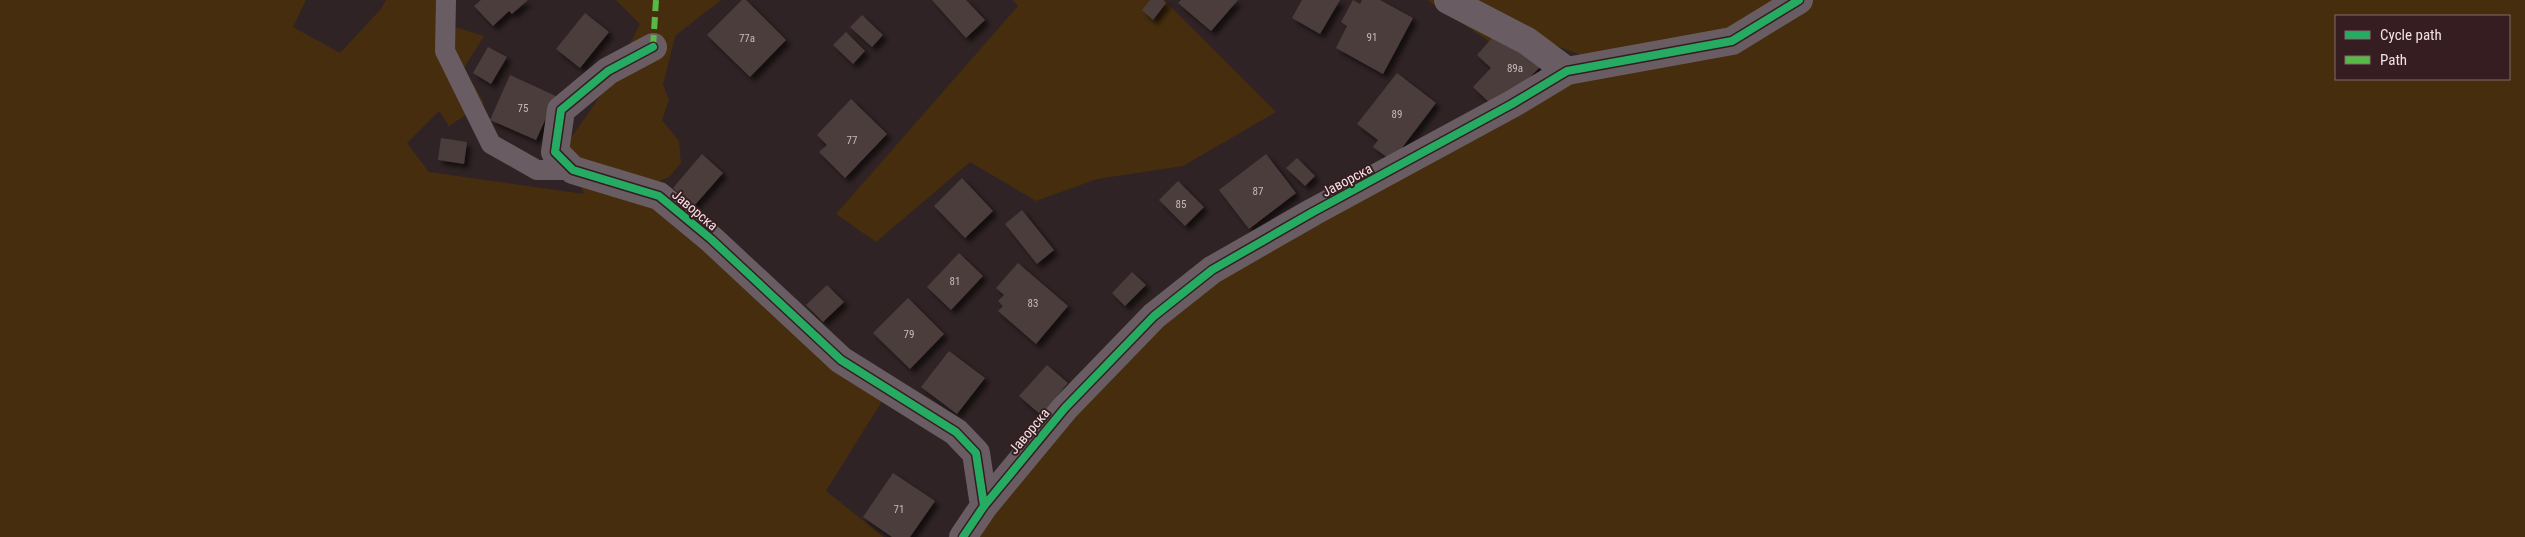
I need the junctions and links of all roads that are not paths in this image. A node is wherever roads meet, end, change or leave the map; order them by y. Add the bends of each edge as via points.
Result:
1 (446, 0) edge
2 (1448, 0) edge
3 (1799, 0) edge
4 (653, 47) dead end
5 (1567, 71) junction
6 (573, 170) junction
7 (984, 506) junction
8 (963, 537) edge

1 - 6 lane, Јаворска via 445,51 491,144 537,170
2 - 5 street via 1528,40
3 - 5 street, Јаворска via 1732,41
4 - 6 street, Јаворска via 608,71 561,110 555,152
5 - 7 street, Јаворска via 1496,114 1212,270 1154,316 1065,408
6 - 7 street, Јаворска via 660,196 841,360 956,432 976,453
7 - 8 street, Јаворска

